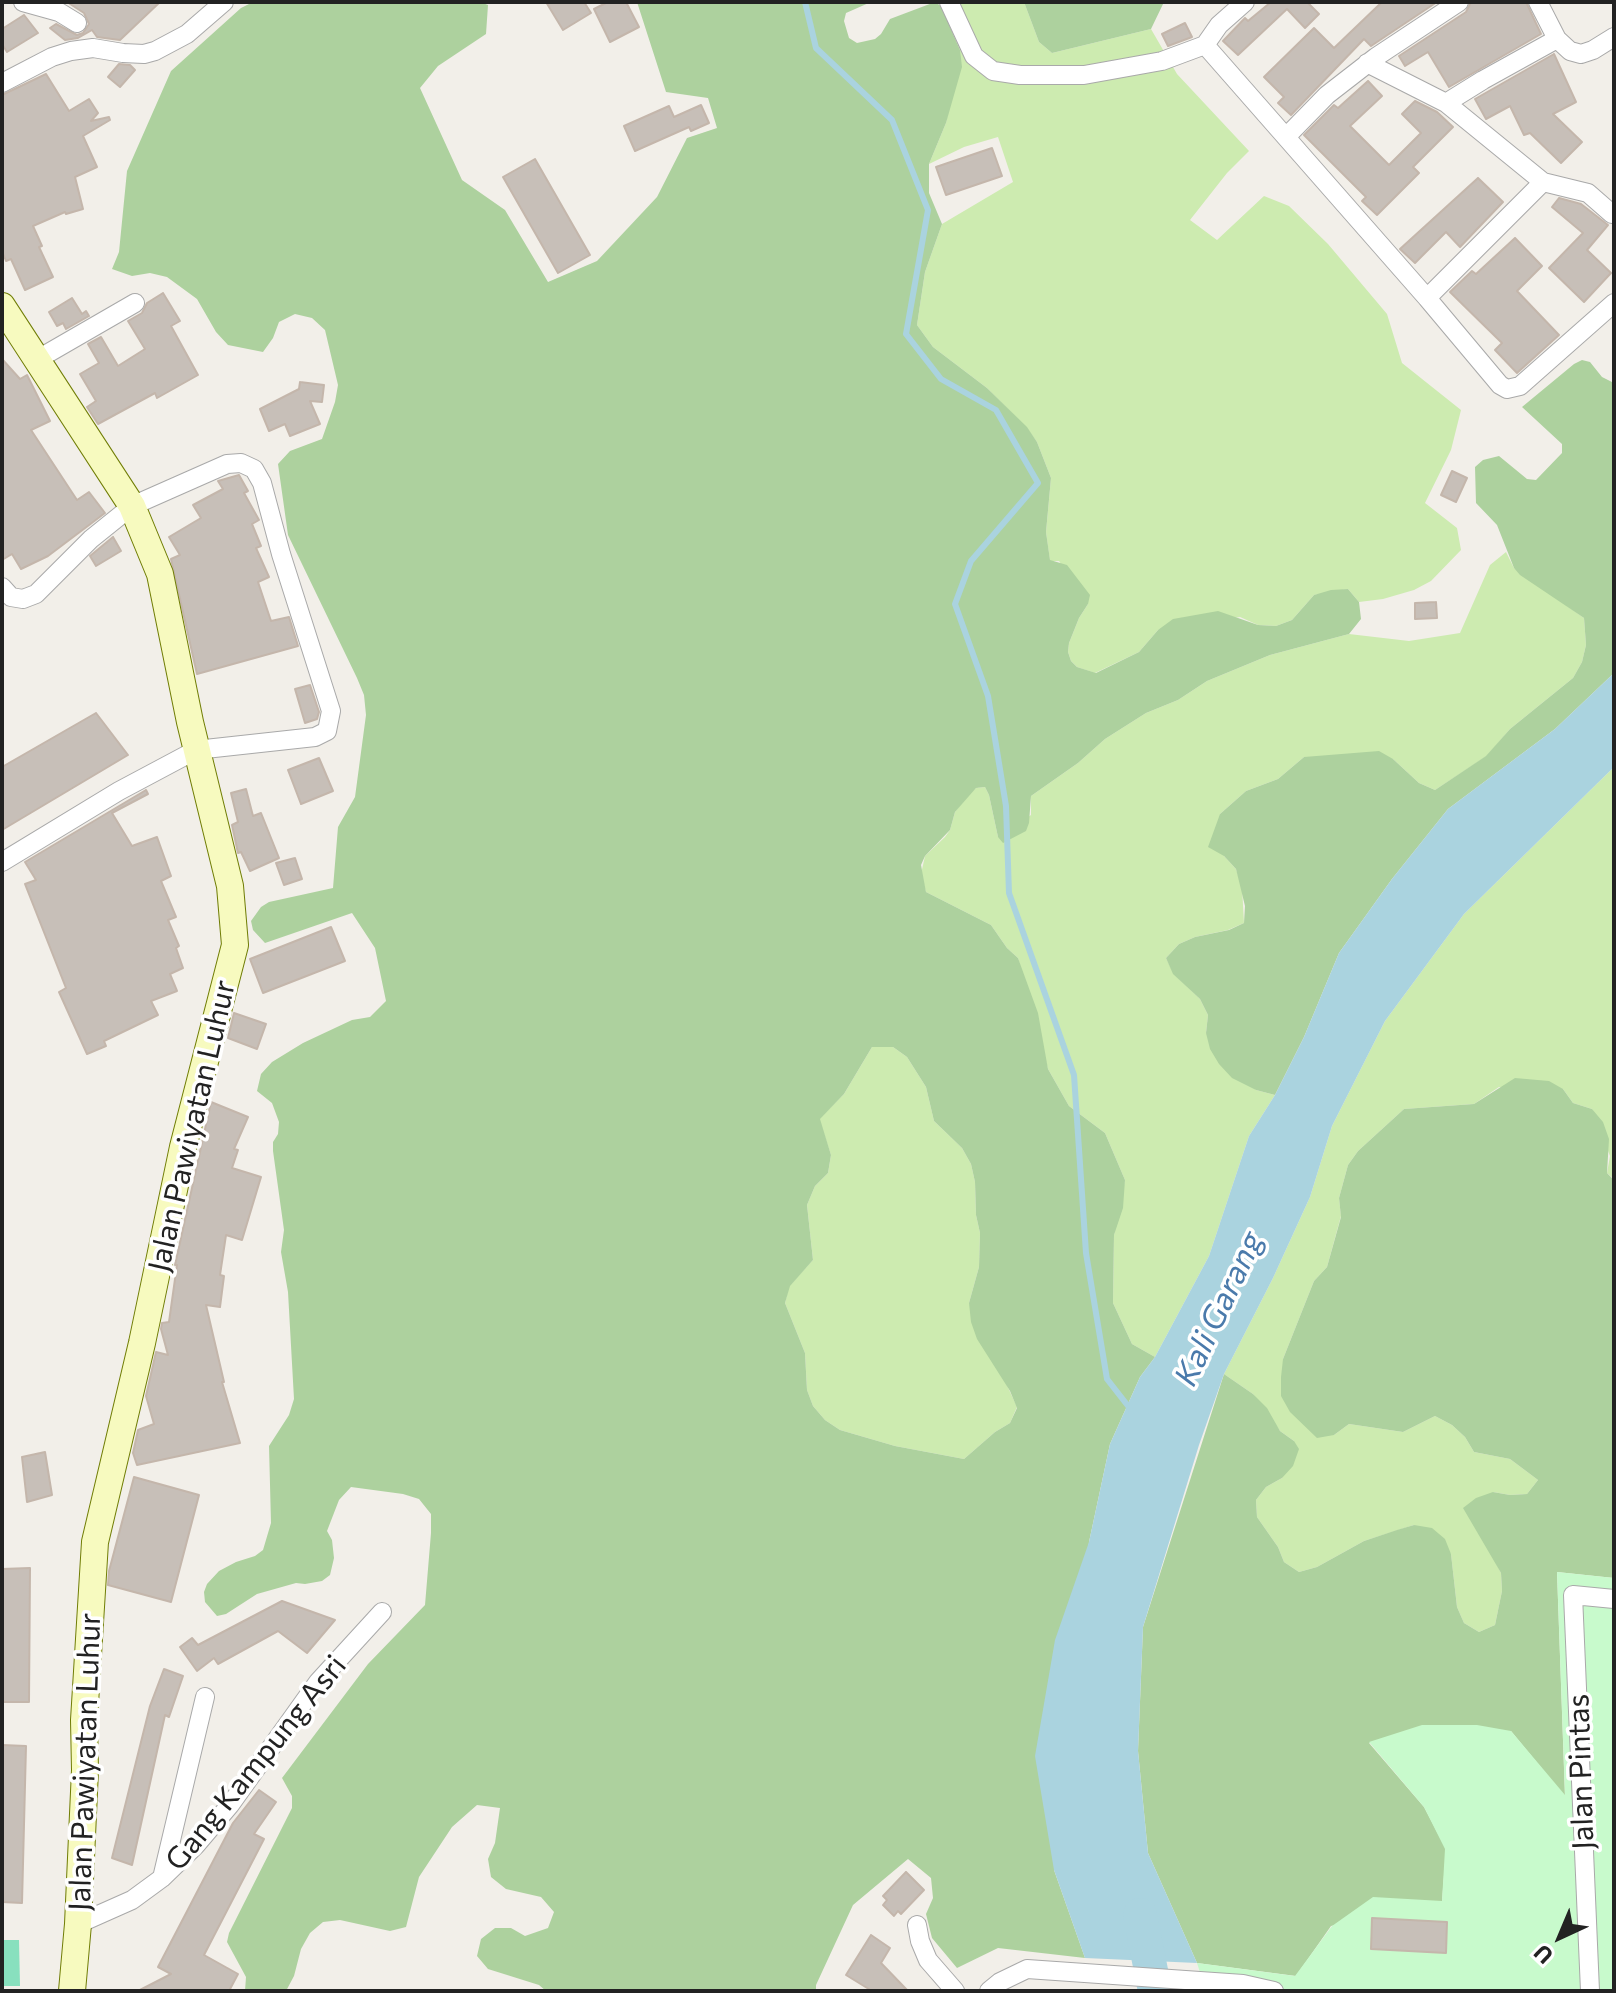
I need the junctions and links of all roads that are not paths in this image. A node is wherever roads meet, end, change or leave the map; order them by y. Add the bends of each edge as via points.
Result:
1 (23, 2) edge
2 (66, 2) edge
3 (224, 2) edge
4 (949, 2) edge
5 (1245, 2) edge
6 (1459, 2) edge
7 (1538, 2) edge
8 (77, 23) junction
9 (1614, 37) edge
10 (1557, 39) junction
11 (1205, 45) junction
12 (93, 48) junction
13 (1367, 63) junction
14 (2, 83) edge
15 (1446, 103) junction
16 (1286, 137) junction
17 (1543, 182) junction
18 (1613, 214) edge
19 (1427, 298) junction
20 (135, 303) dead end
21 (1614, 303) edge
22 (2, 306) edge
23 (38, 359) junction
24 (132, 506) junction
25 (2, 587) edge
26 (196, 750) junction
27 (2, 862) edge
28 (1614, 1599) edge
29 (382, 1612) dead end
30 (205, 1697) dead end
31 (162, 1878) junction
32 (78, 1924) junction
33 (917, 1925) dead end
34 (72, 1991) edge
35 (955, 1991) edge
36 (989, 1991) edge
37 (1274, 1991) edge
38 (1590, 1991) edge

1 - 8 street
2 - 8 street
3 - 12 street via 187,34 155,51
4 - 11 street via 974,56 993,71 1084,75 1162,61
5 - 11 street
6 - 13 street
7 - 10 street
8 - 12 street
9 - 10 street via 1581,54
10 - 15 street
11 - 16 street
12 - 14 street via 52,57
13 - 15 street
13 - 16 street
15 - 17 street
16 - 19 street
17 - 18 street via 1588,193
17 - 19 street
19 - 21 street via 1507,389 1520,386
20 - 23 street
22 - 23 main road, Jalan Pawiyatan Luhur
23 - 24 main road, Jalan Pawiyatan Luhur
24 - 25 street via 36,594 11,597
24 - 26 main road, Jalan Pawiyatan Luhur via 160,574
24 - 26 street via 227,464 254,469 331,711 327,731 315,737
26 - 27 street
26 - 32 main road, Jalan Pawiyatan Luhur via 230,886 235,945 183,1147 95,1542
28 - 38 street, Jalan Pintas via 1573,1595
29 - 31 street, Gang Kampung Asri via 318,1682 230,1805
30 - 31 street
31 - 32 street, Gang Kampung Asri via 132,1900
32 - 34 main road, Jalan Pawiyatan Luhur
33 - 35 street via 928,1960
36 - 37 street via 1027,1969 1243,1984

